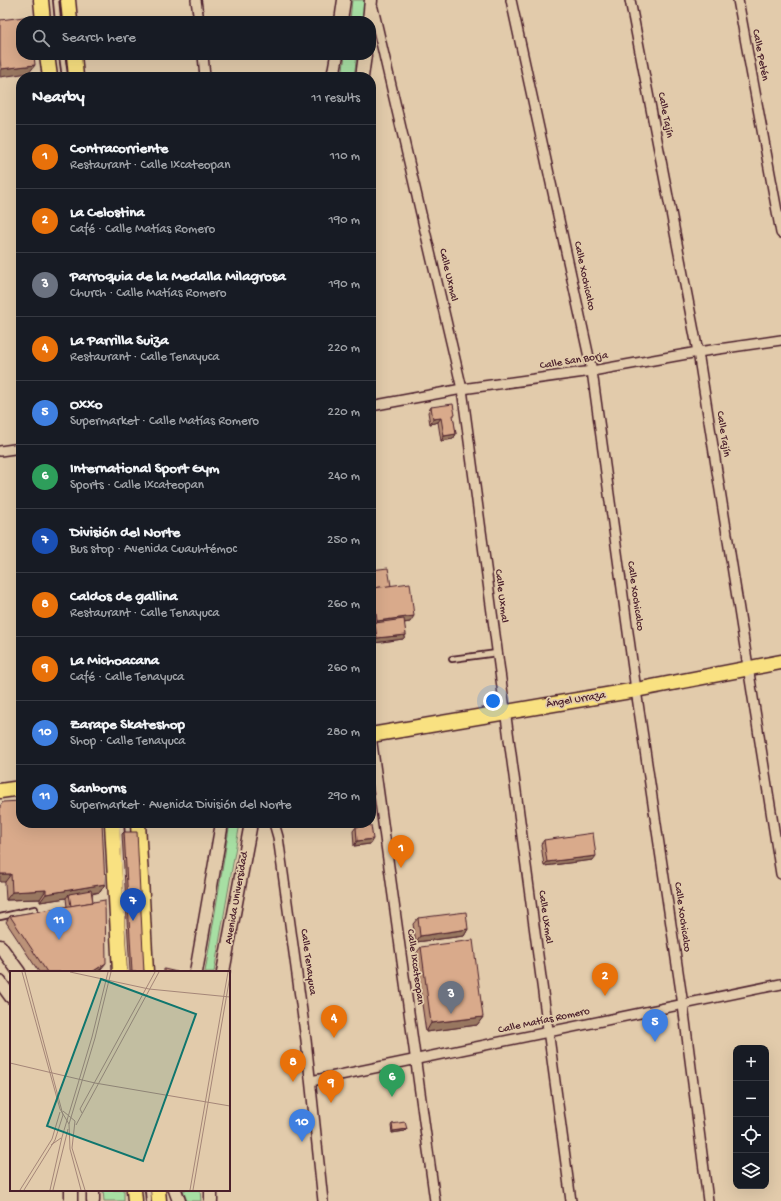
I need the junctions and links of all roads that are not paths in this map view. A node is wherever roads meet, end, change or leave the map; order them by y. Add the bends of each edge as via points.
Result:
1 (41, 0) edge
2 (56, 0) edge
3 (68, 0) edge
4 (196, 0) edge
5 (344, 0) edge
6 (371, 0) edge
7 (512, 0) edge
8 (630, 0) edge
9 (738, 0) edge
10 (43, 16) edge
11 (58, 16) edge
12 (70, 16) edge
13 (198, 16) edge
14 (342, 16) edge
15 (369, 16) edge
16 (375, 16) edge
17 (376, 21) edge
18 (48, 60) edge
19 (63, 60) edge
20 (74, 60) edge
21 (203, 60) edge
22 (336, 60) edge
23 (364, 60) edge
24 (50, 72) edge
25 (64, 72) edge
26 (76, 72) edge
27 (205, 72) edge
28 (335, 72) edge
29 (362, 72) edge
30 (781, 233) edge
31 (781, 340) edge
32 (698, 352) junction
33 (592, 371) junction
34 (462, 389) junction
35 (376, 405) edge
36 (16, 449) edge
37 (0, 451) edge
38 (497, 652) junction
39 (452, 659) dead end
40 (781, 662) edge
41 (748, 668) junction
42 (636, 690) junction
43 (505, 712) junction
44 (376, 735) edge
45 (376, 773) edge
46 (16, 789) edge
47 (0, 791) edge
48 (112, 828) edge
49 (121, 828) edge
50 (134, 828) edge
51 (138, 828) edge
52 (221, 828) edge
53 (249, 828) edge
54 (275, 828) edge
55 (781, 874) edge
56 (35, 910) edge
57 (0, 917) edge
58 (0, 946) edge
59 (18, 971) edge
60 (120, 971) edge
61 (130, 971) edge
62 (142, 971) edge
63 (146, 971) edge
64 (196, 971) edge
65 (223, 971) edge
66 (0, 982) edge
67 (781, 984) edge
68 (10, 996) edge
69 (683, 1005) junction
70 (549, 1032) junction
71 (415, 1060) junction
72 (311, 1081) junction
73 (134, 1191) edge
74 (148, 1191) edge
75 (158, 1191) edge
76 (175, 1191) edge
77 (210, 1191) edge
78 (135, 1201) edge
79 (149, 1201) edge
80 (159, 1201) edge
81 (179, 1201) edge
82 (211, 1201) edge
83 (323, 1201) edge
84 (434, 1201) edge
85 (570, 1201) edge
86 (708, 1201) edge

1 - 10 main road
2 - 11 lane
3 - 12 main road
4 - 13 street
5 - 14 main road
6 - 15 main road
6 - 16 street, Calle Uxmal
7 - 33 street, Calle Xochicalco
8 - 32 street, Calle Tajín
9 - 30 street, Calle Petén
17 - 34 street, Calle Uxmal
18 - 24 main road
19 - 25 lane
20 - 26 main road
21 - 27 street
22 - 28 main road
23 - 29 main road
31 - 32 street, Calle San Borja
32 - 33 street, Calle San Borja
32 - 41 street, Calle Tajín
33 - 34 street, Calle San Borja
33 - 42 street, Calle Xochicalco
34 - 35 street, Calle San Borja
34 - 38 street, Calle Uxmal
36 - 37 street
38 - 39 lane
38 - 43 street, Calle Uxmal
40 - 41 main road, Ángel Urraza
41 - 42 main road, Ángel Urraza
41 - 55 street, Calle Tajín
42 - 43 main road, Ángel Urraza
42 - 69 street, Calle Xochicalco
43 - 44 main road, Ángel Urraza
43 - 70 street, Calle Uxmal
45 - 71 street, Calle Ixcateopan
46 - 47 main road
48 - 60 main road
49 - 61 lane
50 - 62 lane
51 - 63 main road
52 - 64 main road
53 - 65 main road, Avenida Universidad
54 - 72 street, Calle Tenayuca
56 - 57 lane
58 - 59 main road
66 - 68 main road
67 - 69 street, Calle Matías Romero
69 - 70 street, Calle Matías Romero
69 - 86 street, Calle Xochicalco
70 - 71 street, Calle Matías Romero
70 - 85 street, Calle Uxmal
71 - 72 street, Calle Matías Romero
71 - 84 street, Calle Ixcateopan
72 - 83 street, Calle Tenayuca
73 - 78 main road
74 - 79 lane
75 - 80 main road
76 - 81 main road
77 - 82 main road

